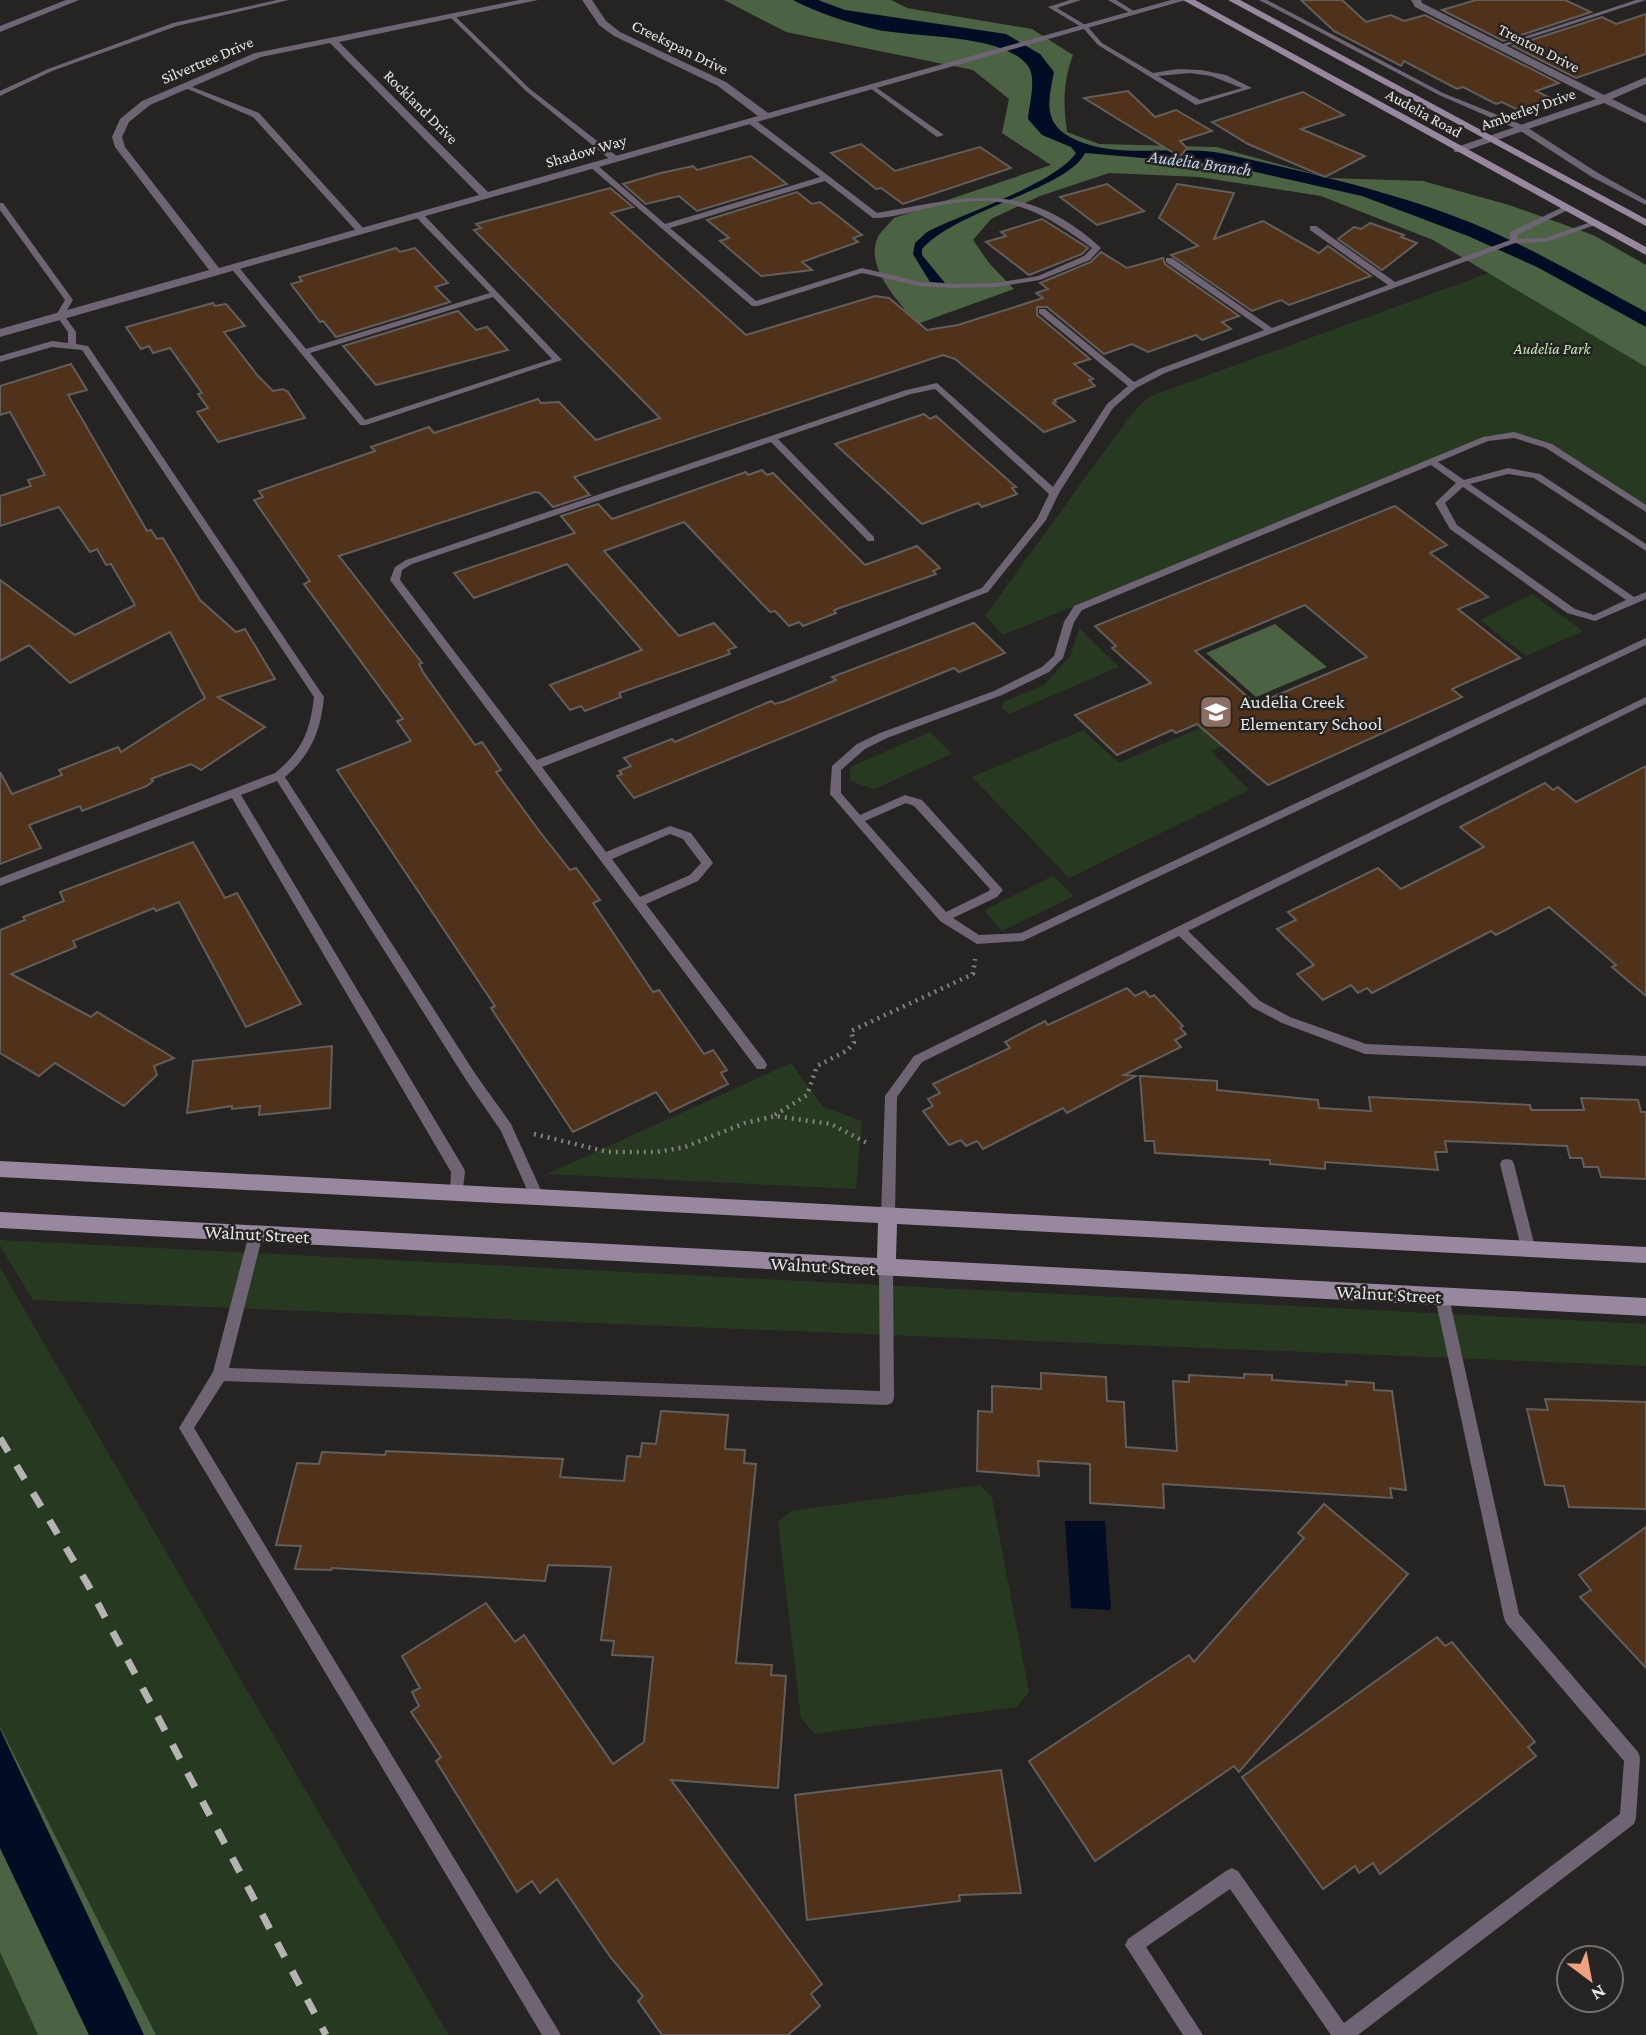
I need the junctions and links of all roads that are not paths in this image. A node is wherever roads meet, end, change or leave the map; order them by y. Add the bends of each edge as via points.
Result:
1 (74, 0) edge
2 (286, 0) edge
3 (533, 0) edge
4 (587, 0) edge
5 (1078, 0) edge
6 (1111, 0) edge
7 (1181, 0) edge
8 (1188, 0) edge
9 (1233, 0) edge
10 (1262, 0) edge
11 (1643, 0) edge
12 (1417, 3) edge
13 (1134, 13) junction
14 (453, 17) junction
15 (1085, 27) junction
16 (0, 29) edge
17 (333, 41) junction
18 (1500, 46) junction
19 (1151, 75) junction
20 (1646, 80) edge
21 (185, 86) junction
22 (872, 87) junction
23 (0, 94) edge
24 (1604, 99) junction
25 (766, 117) junction
26 (1646, 120) edge
27 (751, 121) junction
28 (1522, 128) junction
29 (940, 135) dead end
30 (1490, 138) junction
31 (1458, 149) junction
32 (615, 159) junction
33 (593, 166) junction
34 (826, 177) junction
35 (486, 196) junction
36 (1599, 197) junction
37 (1646, 203) edge
38 (0, 205) edge
39 (1566, 209) junction
40 (1625, 211) junction
41 (419, 215) junction
42 (1594, 223) junction
43 (1646, 223) edge
44 (664, 227) junction
45 (1314, 228) dead end
46 (361, 231) junction
47 (1514, 241) junction
48 (1646, 252) edge
49 (1169, 260) dead end
50 (1461, 261) joint
51 (234, 267) junction
52 (216, 272) junction
53 (1395, 286) junction
54 (496, 294) junction
55 (1042, 311) dead end
56 (60, 315) junction
57 (1271, 331) junction
58 (0, 333) edge
59 (72, 344) junction
60 (305, 352) junction
61 (0, 359) edge
62 (1133, 386) junction
63 (774, 440) junction
64 (1432, 462) junction
65 (1462, 483) junction
66 (1054, 493) junction
67 (1646, 509) edge
68 (871, 539) dead end
69 (1646, 548) edge
70 (1646, 595) edge
71 (1633, 601) junction
72 (1646, 641) edge
73 (1646, 700) edge
74 (536, 765) junction
75 (279, 776) junction
76 (234, 792) junction
77 (858, 820) junction
78 (605, 857) junction
79 (0, 882) edge
80 (639, 902) junction
81 (944, 918) junction
82 (1180, 930) junction
83 (1646, 1060) edge
84 (761, 1065) dead end
85 (1507, 1164) dead end
86 (0, 1169) edge
87 (457, 1193) junction
88 (537, 1198) junction
89 (888, 1216) junction
90 (0, 1220) edge
91 (256, 1234) junction
92 (1529, 1251) junction
93 (1646, 1255) edge
94 (886, 1269) junction
95 (1442, 1297) junction
96 (1646, 1307) edge
97 (220, 1374) junction
98 (552, 2035) edge
99 (1194, 2035) edge
100 (1343, 2035) edge

1 - 16 street
2 - 23 lane via 175,24 50,70
3 - 14 street, Silvertree Drive
4 - 25 street, Creekspan Drive via 602,23 617,34 714,80
5 - 15 lane via 1051,7
6 - 13 lane
7 - 13 street, Shadow Way
8 - 31 main road, Audelia Road
9 - 30 main road, Audelia Road
10 - 28 lane via 1441,94
11 - 18 lane
12 - 18 street, Trenton Drive
13 - 15 street, Shadow Way
14 - 17 street, Silvertree Drive
14 - 32 lane via 501,66
15 - 19 lane via 1100,44
15 - 22 street, Shadow Way
17 - 21 street, Silvertree Drive via 258,55
17 - 35 street, Rockland Drive
18 - 24 street, Trenton Drive
19 - 19 lane via 1199,103 1248,88 1223,75 1188,68
20 - 24 street, Amberley Drive
21 - 46 lane via 256,115
21 - 52 street, Silvertree Drive via 146,103 124,121 117,137
22 - 25 street, Shadow Way
22 - 29 lane
24 - 26 street, Trenton Drive
24 - 28 street, Amberley Drive
25 - 27 street, Shadow Way
27 - 32 street, Shadow Way
27 - 34 lane
28 - 30 street, Amberley Drive
28 - 37 lane
30 - 31 street, Amberley Drive
30 - 36 main road, Audelia Road
31 - 39 main road, Audelia Road
32 - 33 street, Shadow Way
33 - 35 street, Shadow Way
33 - 44 lane
34 - 44 lane
34 - 44 lane via 877,216 948,201 1000,198 1048,214 1097,248 1087,258 1040,278 996,285 920,284 862,270 755,304
35 - 41 street, Shadow Way
36 - 39 main road
36 - 40 main road, Audelia Road
38 - 56 lane via 69,300
39 - 42 main road, Audelia Road
39 - 47 lane via 1513,234
40 - 42 main road
40 - 43 main road, Audelia Road
41 - 46 street, Shadow Way
41 - 54 lane
42 - 47 lane via 1546,240
42 - 48 main road, Audelia Road
45 - 53 lane
46 - 51 street, Shadow Way
47 - 50 lane
49 - 57 lane
50 - 53 lane
51 - 52 street, Shadow Way
51 - 60 lane
52 - 56 street, Shadow Way
53 - 57 lane
54 - 60 lane
54 - 60 lane via 558,360 363,423
55 - 62 lane
56 - 58 street, Shadow Way
56 - 59 lane via 72,332
57 - 62 lane
59 - 61 lane via 52,344
59 - 75 lane via 85,348 319,697 316,726 297,762
62 - 66 lane via 1110,406
63 - 66 lane via 937,386
63 - 68 lane
63 - 74 lane via 398,569 395,580
64 - 65 lane
64 - 67 lane via 1486,439 1514,435 1549,446
64 - 77 lane via 1078,608 1066,622 1058,658 1035,675 865,745 836,769 835,794
65 - 69 lane via 1508,471 1537,476
65 - 71 lane
65 - 71 lane via 1440,503 1453,527 1571,611 1595,618
66 - 74 lane via 1041,520 985,590
70 - 71 lane
72 - 81 lane via 1023,937 977,940
73 - 82 lane
74 - 78 lane
75 - 76 lane
75 - 88 lane via 506,1128
76 - 79 lane
76 - 87 lane via 458,1171
77 - 81 lane
77 - 81 lane via 905,799 918,803 994,886 993,894
78 - 80 lane
78 - 80 lane via 670,830 687,836 707,863 694,878
80 - 84 lane
82 - 83 lane via 1256,1004 1365,1049
82 - 89 lane via 918,1059 891,1096
85 - 92 lane
86 - 87 main road
87 - 88 main road
88 - 89 main road
89 - 92 main road
89 - 94 main road
90 - 91 main road, Walnut Street
91 - 94 main road, Walnut Street
91 - 97 lane
92 - 93 main road
94 - 95 main road, Walnut Street
94 - 97 lane via 887,1398
95 - 96 main road, Walnut Street
95 - 100 lane via 1512,1618 1632,1758 1628,1818
97 - 98 lane via 186,1428
99 - 100 lane via 1134,1945 1232,1877

